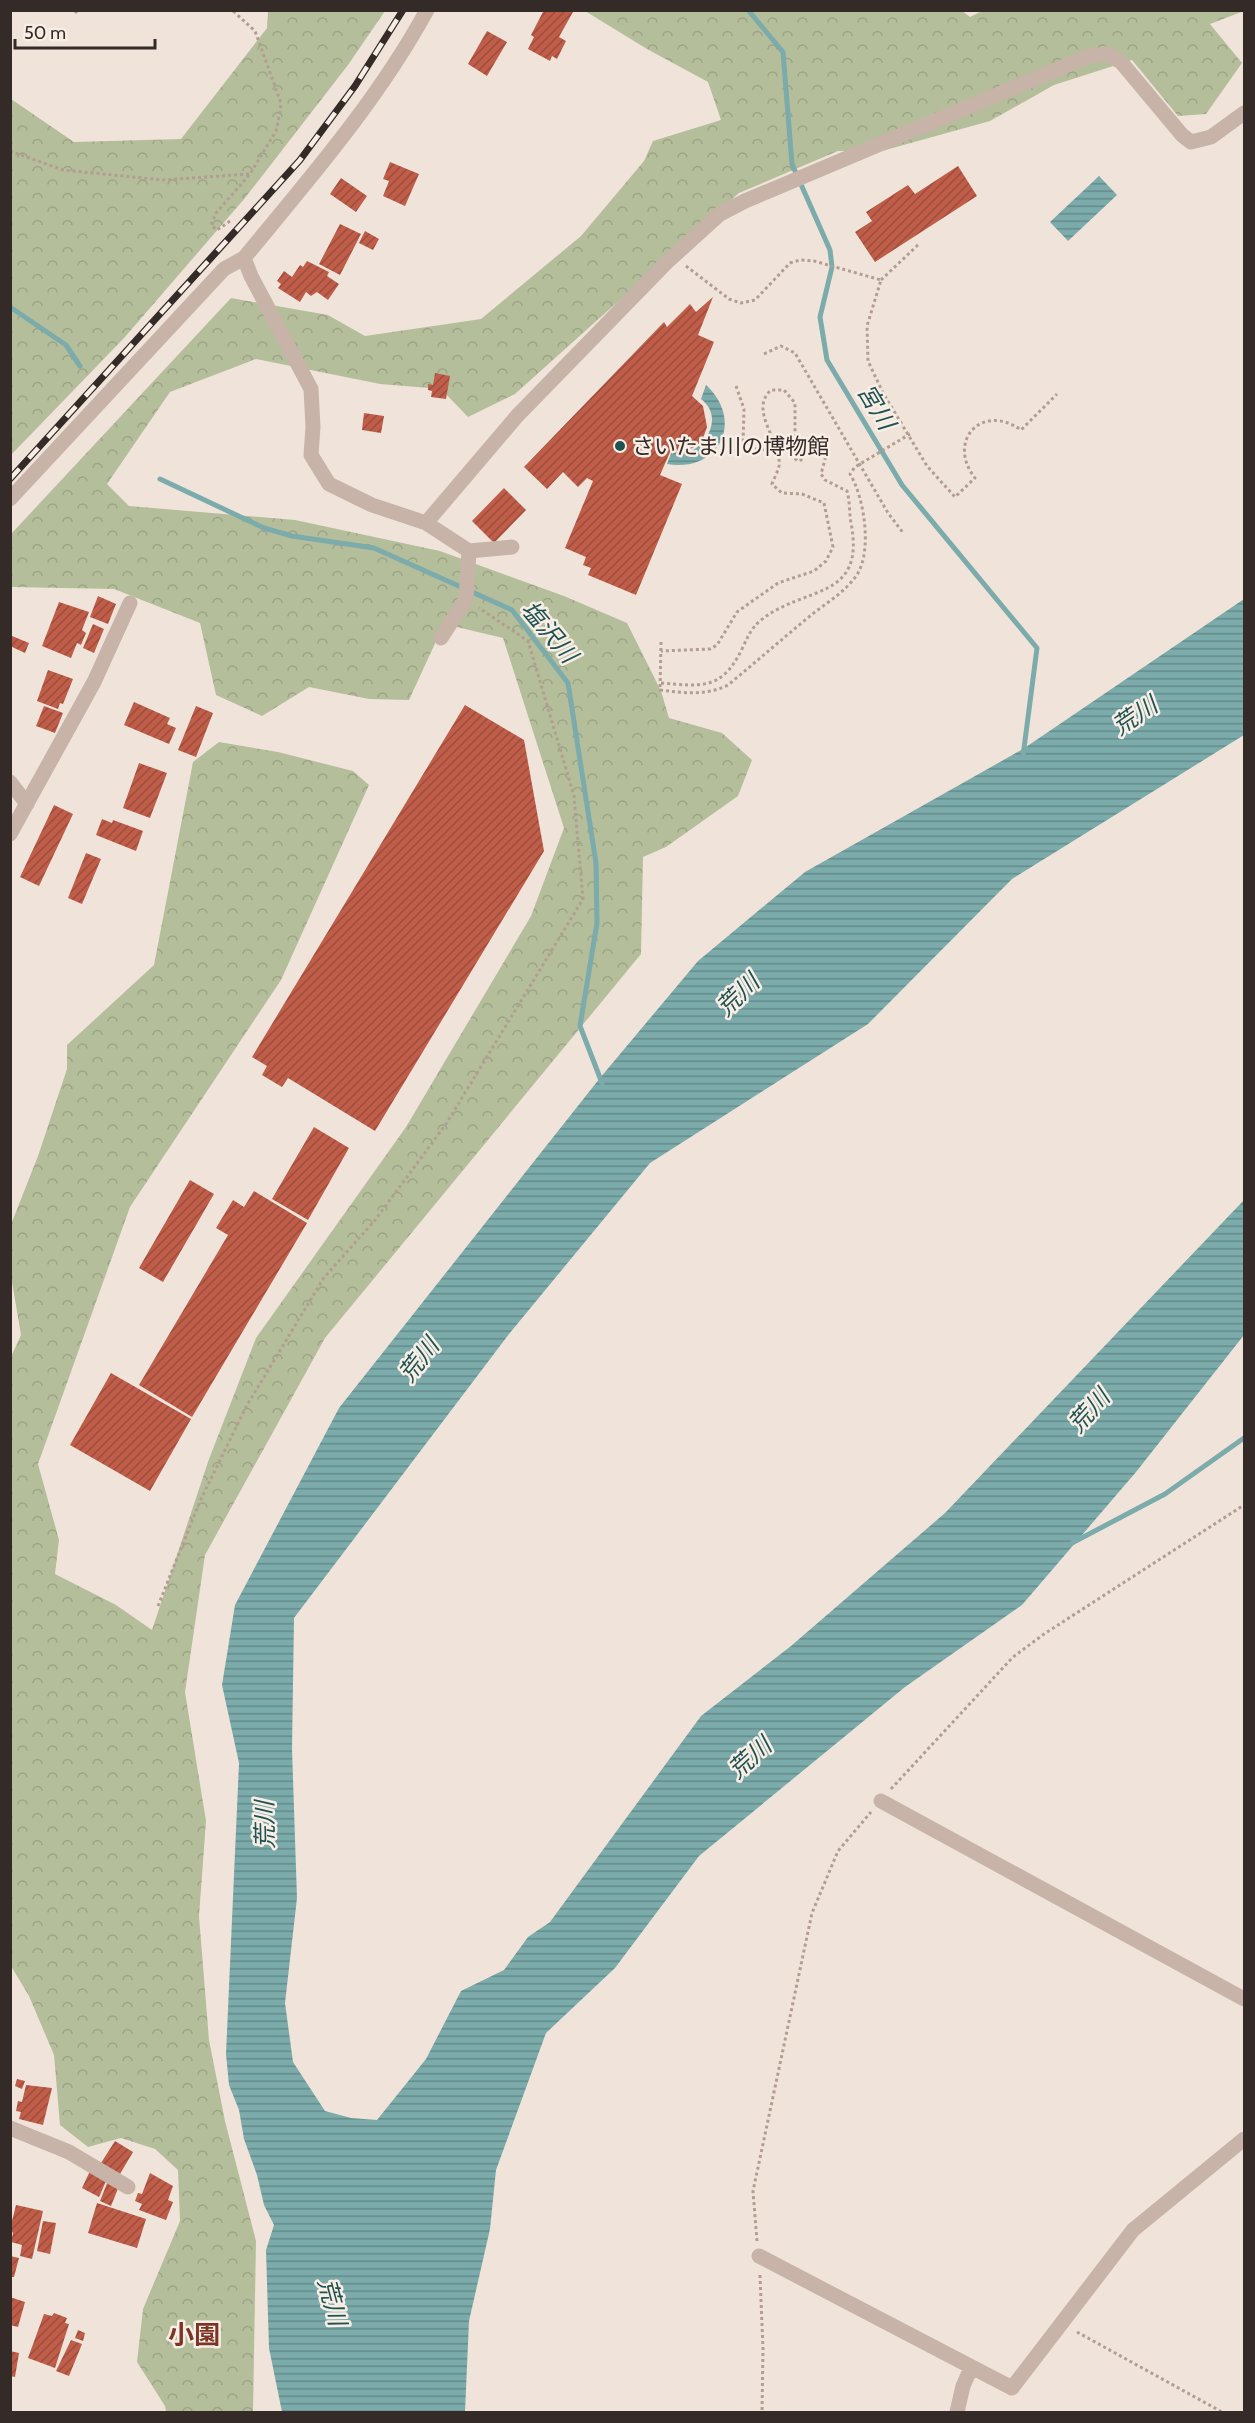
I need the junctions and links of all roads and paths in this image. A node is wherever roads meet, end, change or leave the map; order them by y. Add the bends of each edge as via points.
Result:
1 (232, 10) edge
2 (427, 10) edge
3 (1245, 113) edge
4 (10, 151) edge
5 (250, 174) junction
6 (230, 222) dead end
7 (919, 244) dead end
8 (675, 255) junction
9 (244, 258) junction
10 (881, 280) junction
11 (764, 354) dead end
12 (736, 386) dead end
13 (1057, 394) dead end
14 (910, 434) junction
15 (776, 450) junction
16 (860, 464) junction
17 (10, 499) edge
18 (426, 523) junction
19 (904, 534) dead end
20 (512, 547) dead end
21 (469, 550) junction
22 (466, 599) junction
23 (130, 603) dead end
24 (441, 638) dead end
25 (661, 642) dead end
26 (661, 651) junction
27 (661, 683) junction
28 (10, 782) edge
29 (27, 804) junction
30 (10, 834) edge
31 (1245, 1505) edge
32 (158, 1606) dead end
33 (880, 1801) junction
34 (1245, 1999) edge
35 (10, 2128) edge
36 (1245, 2139) edge
37 (128, 2187) dead end
38 (759, 2256) junction
39 (1062, 2323) junction
40 (971, 2367) junction
41 (762, 2412) edge
42 (957, 2412) edge
43 (1222, 2412) edge

1 - 5 path via 255,31 281,103 276,131
2 - 9 street via 387,75
3 - 8 street via 1211,138 1191,142 1121,62 1107,54 1089,57 720,214
4 - 5 path via 63,170 164,180
5 - 6 path via 216,213 211,225 217,230
7 - 10 path
8 - 10 path via 693,274 741,303 755,300 790,263 800,260
8 - 18 street via 517,416
9 - 17 street via 224,269
9 - 18 street via 311,389 310,455 329,484 372,505
10 - 14 path via 867,326 868,361
11 - 16 path via 781,346 795,353
12 - 15 path via 744,409 743,442 754,449
13 - 14 path via 1021,430 998,419 974,428 964,451 975,478 956,496 927,466
14 - 16 path
15 - 26 path via 779,468 772,484 782,493 802,494 824,503 831,553 814,571 778,583 737,612 717,645 710,649
15 - 27 path via 762,405 765,395 778,389 791,395 795,403 797,461 816,445 824,447 827,452 821,474 847,491 855,541 851,564 846,574 824,592 776,609 758,622 723,677 708,685
16 - 19 path
16 - 27 path via 850,474 857,489 865,548 852,582 722,688 688,693 660,690
18 - 21 street
20 - 21 street
21 - 22 street
22 - 24 street
22 - 32 path via 528,641 574,796 583,899 446,1124 376,1219 323,1280 246,1407 200,1501
23 - 29 street via 94,682
25 - 26 path
26 - 27 path
28 - 29 street
29 - 30 street
31 - 33 path via 1013,1657
33 - 34 street
33 - 38 path via 838,1851 812,1913 753,2191
35 - 37 street via 69,2152
36 - 39 street via 1133,2230
38 - 40 street
38 - 41 path
39 - 40 street via 1012,2388
39 - 43 path
40 - 42 street

